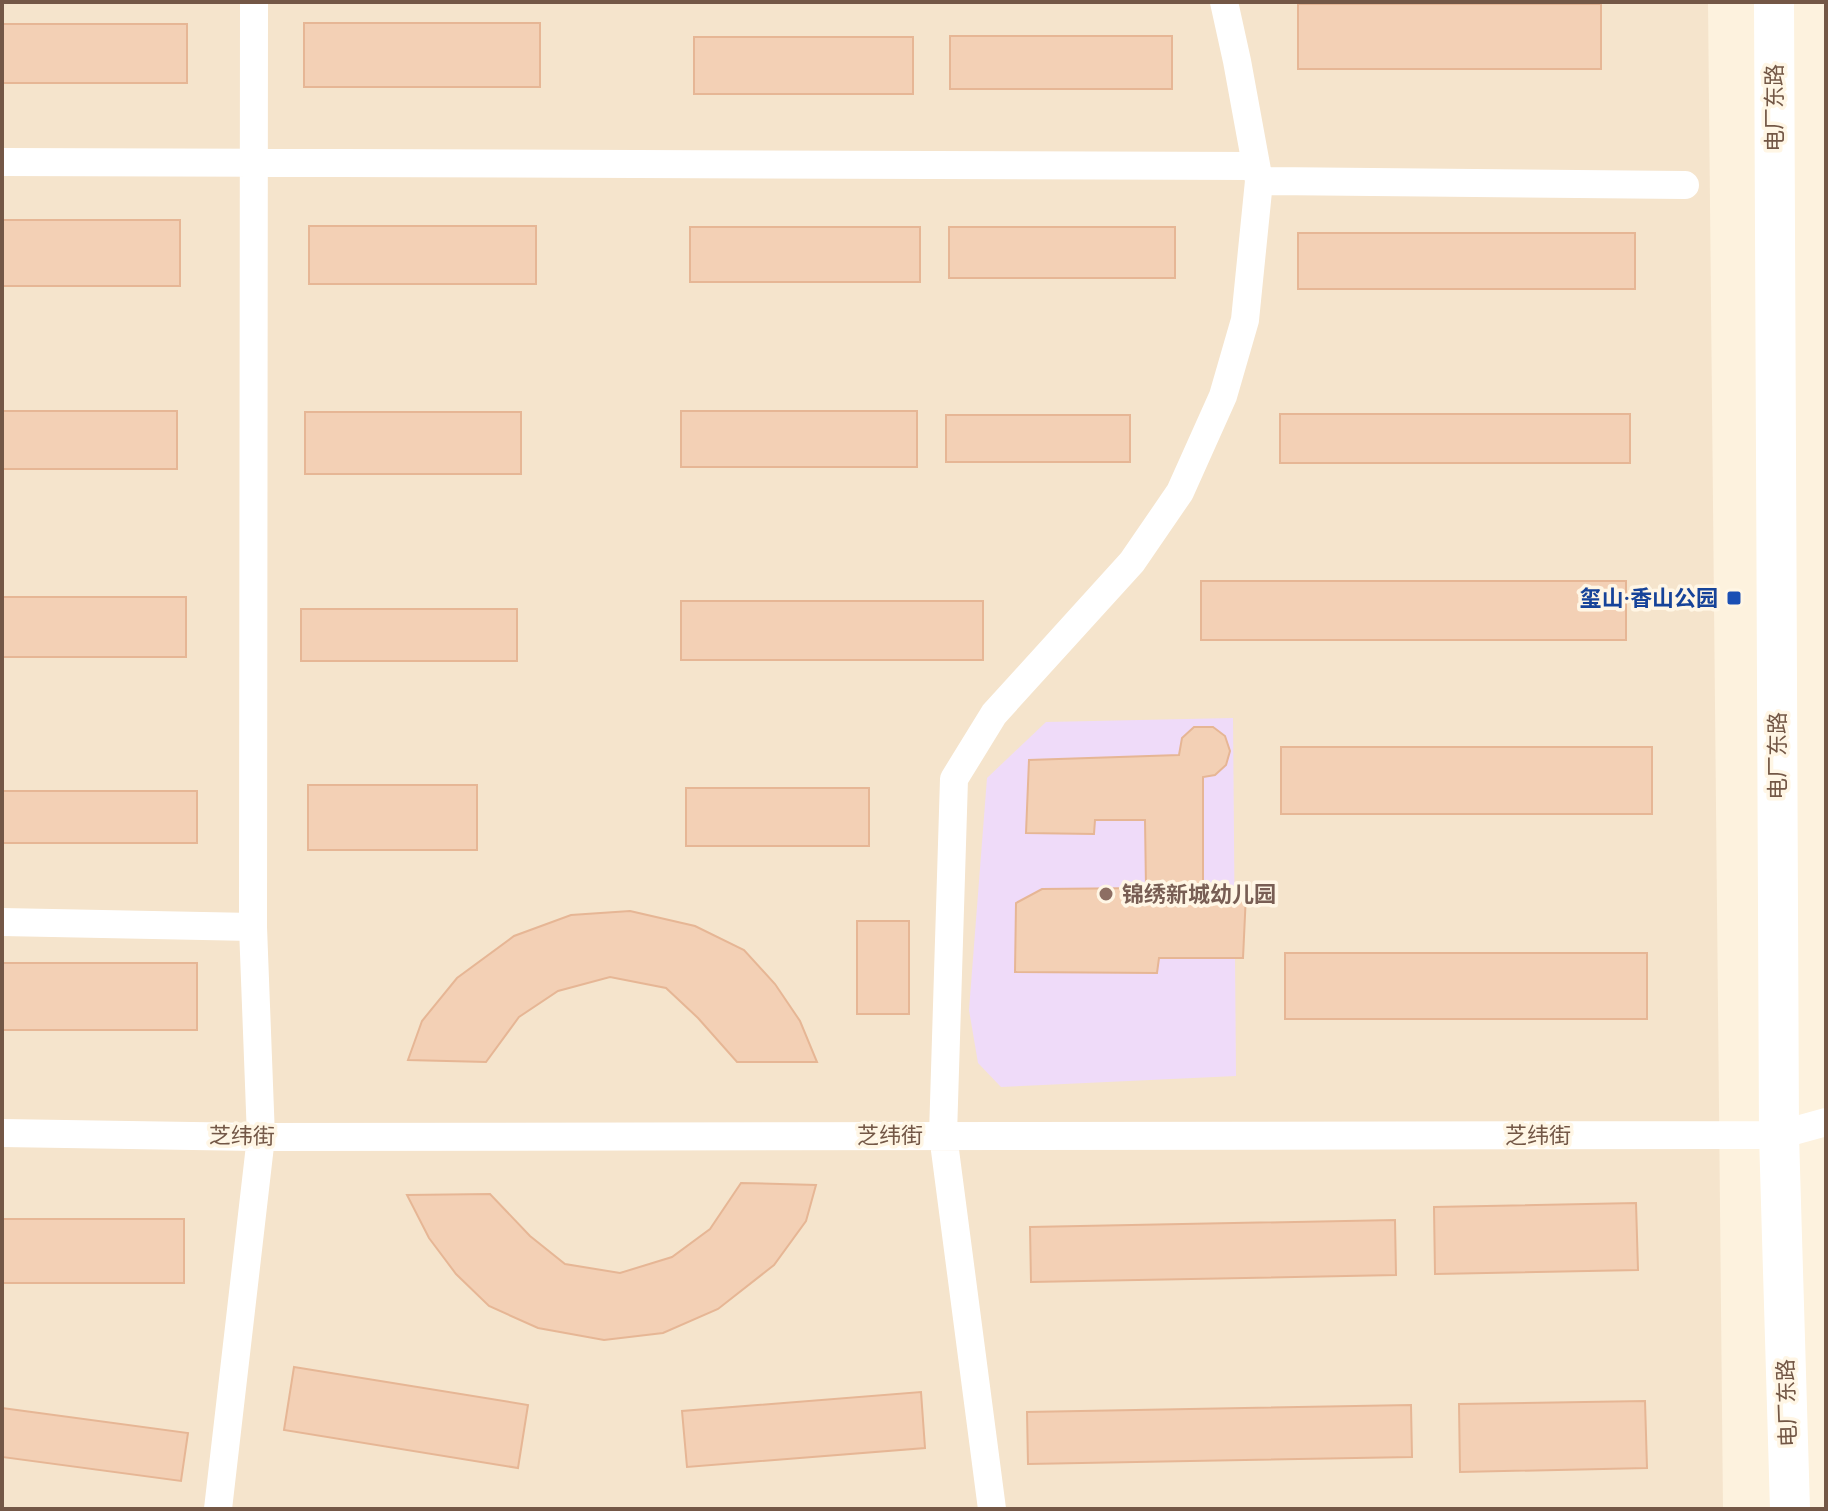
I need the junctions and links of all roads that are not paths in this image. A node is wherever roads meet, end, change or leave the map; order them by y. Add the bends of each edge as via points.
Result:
1 (254, 2) edge
2 (1224, 2) edge
3 (1774, 2) edge
4 (2, 162) edge
5 (254, 163) junction
6 (1257, 174) junction
7 (1685, 185) dead end
8 (2, 922) edge
9 (253, 927) junction
10 (1826, 1122) edge
11 (2, 1133) edge
12 (943, 1135) junction
13 (1779, 1135) junction
14 (261, 1137) junction
15 (218, 1509) edge
16 (992, 1509) edge
17 (1790, 1509) edge

1 - 5 street
2 - 6 street
3 - 13 street, 电厂东路
4 - 5 street
5 - 6 street
5 - 9 street
6 - 7 street
6 - 12 street via 1245,320 1223,396 1180,492 1132,562 994,714 954,779
8 - 9 street
9 - 14 street
10 - 13 street, 芝纬街
11 - 14 street, 芝纬街
12 - 13 street, 芝纬街
12 - 14 street, 芝纬街
12 - 16 street
13 - 17 street, 电厂东路
14 - 15 street

